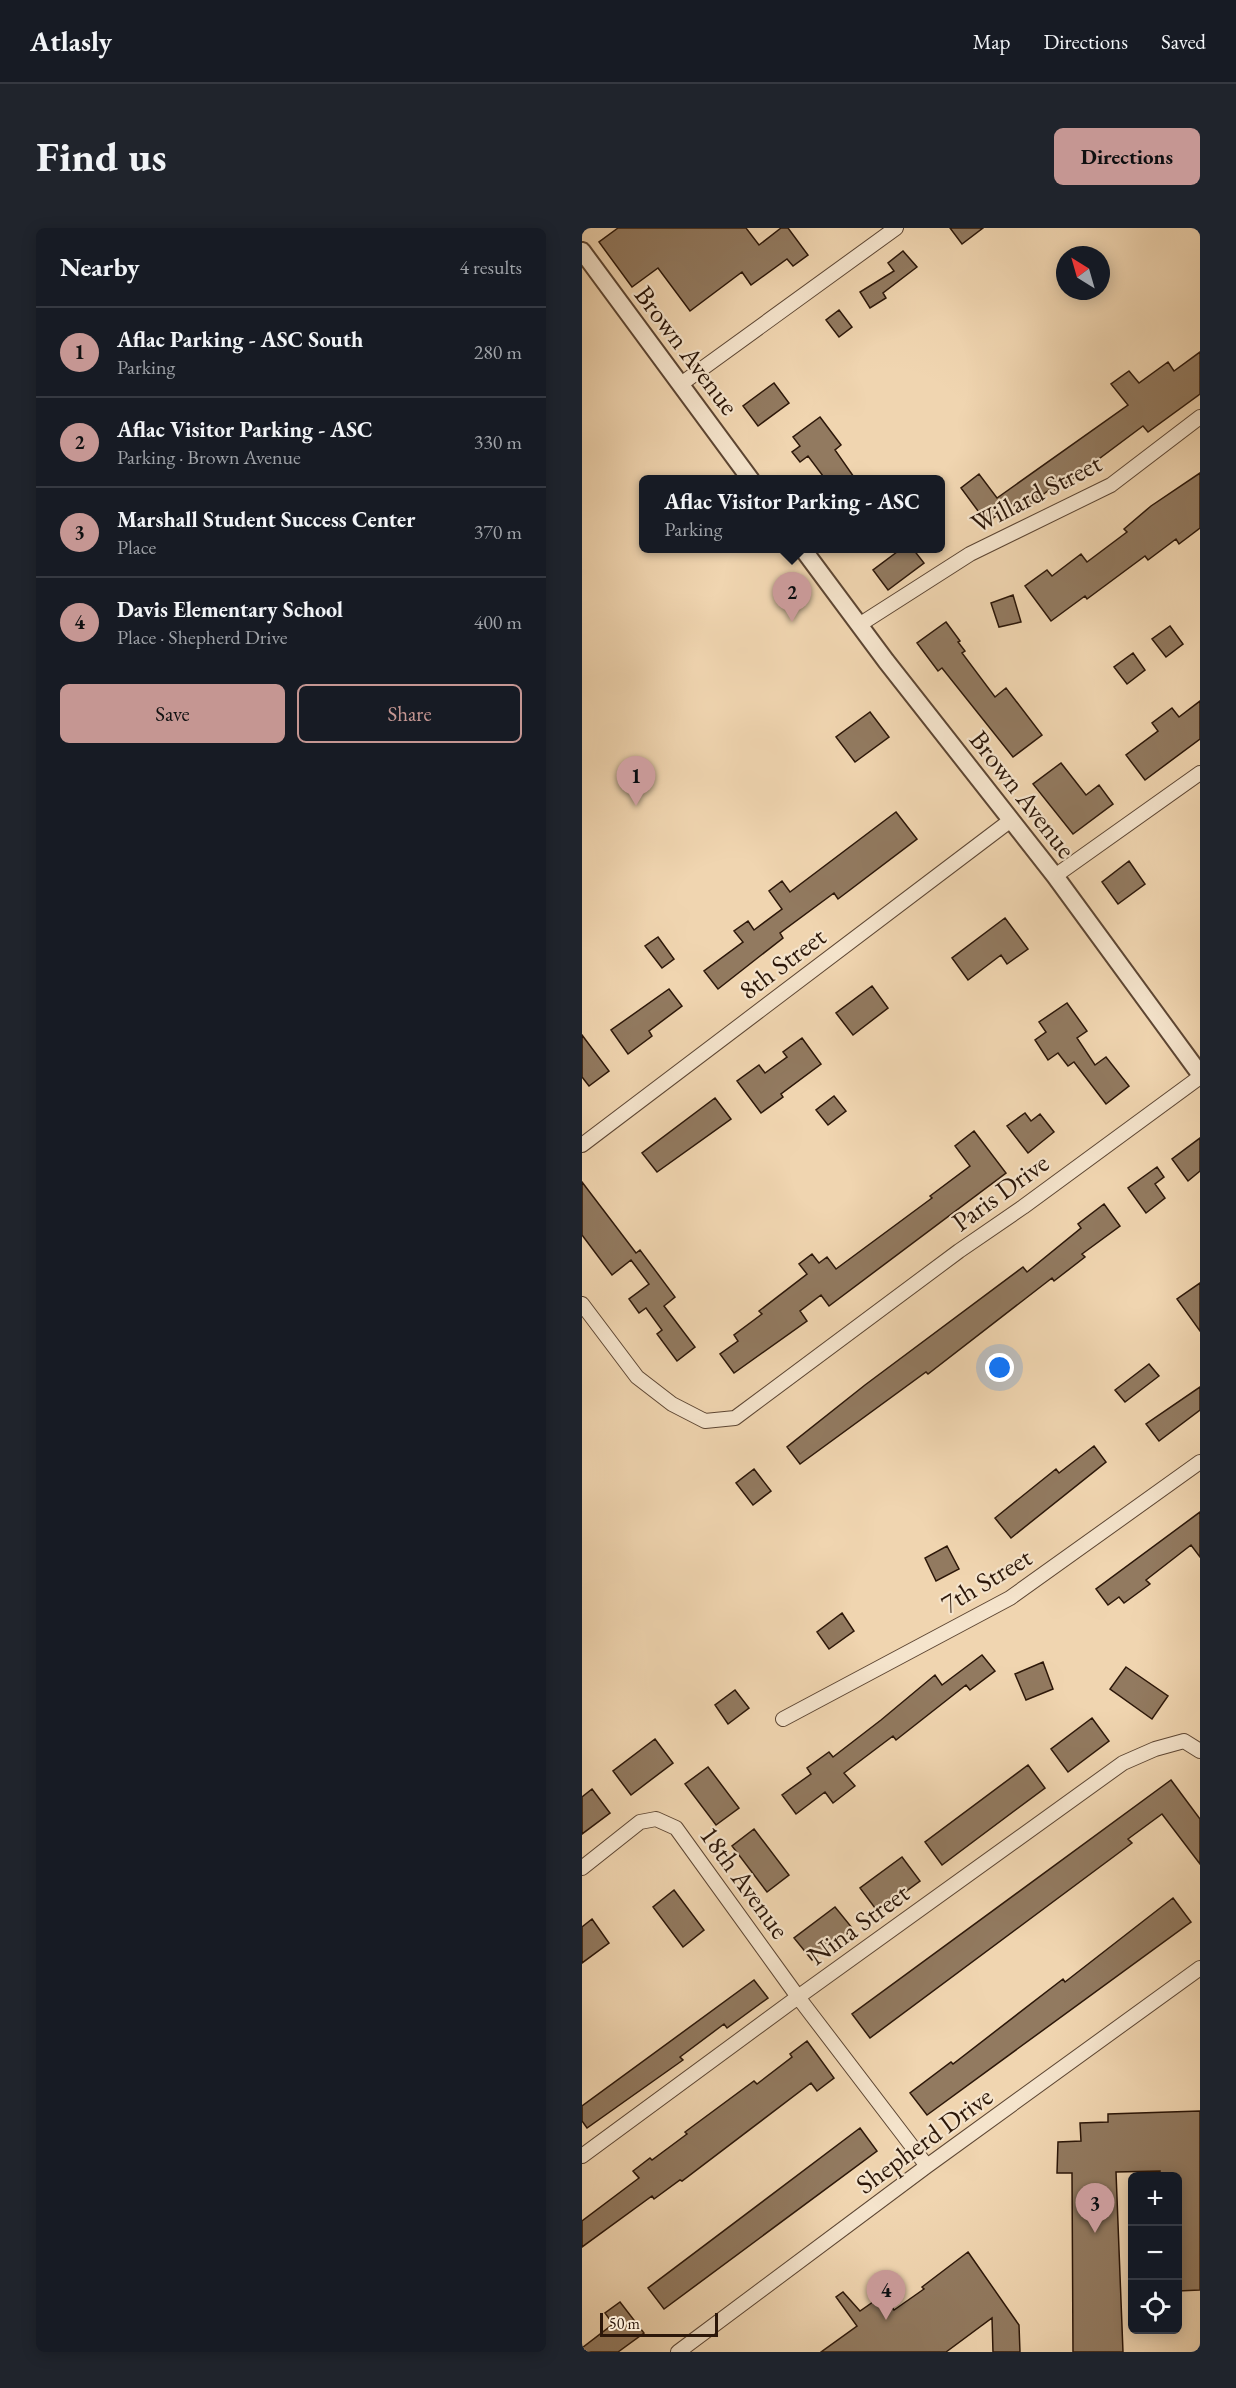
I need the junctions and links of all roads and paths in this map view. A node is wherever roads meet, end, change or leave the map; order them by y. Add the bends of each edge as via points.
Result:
1 (896, 228) edge
2 (582, 251) edge
3 (681, 384) junction
4 (1200, 417) edge
5 (747, 475) edge
6 (805, 553) edge
7 (859, 625) junction
8 (1200, 773) edge
9 (1011, 820) junction
10 (1055, 876) junction
11 (1200, 1075) edge
12 (582, 1145) edge
13 (582, 1304) edge
14 (1200, 1462) edge
15 (783, 1719) dead end
16 (1200, 1751) edge
17 (583, 1867) edge
18 (1200, 1968) edge
19 (798, 1997) junction
20 (582, 2156) edge
21 (927, 2166) junction
22 (678, 2352) edge

1 - 3 street
2 - 3 street, Brown Avenue
3 - 5 street, Brown Avenue
4 - 7 street, Willard Street via 1112,484 970,554
6 - 7 street, Brown Avenue
7 - 9 street, Brown Avenue
8 - 10 street
9 - 10 street, Brown Avenue
9 - 12 street, 8th Street
10 - 11 street, Brown Avenue
11 - 13 street, Paris Drive via 735,1418 705,1421 672,1404 637,1377
14 - 15 street, 7th Street via 1010,1598
16 - 19 street, Nina Street via 1184,1741 1123,1763
17 - 19 street, 18th Avenue via 640,1822 656,1819 676,1828
18 - 21 street, Shepherd Drive
19 - 20 street, Nina Street
19 - 21 street, 18th Avenue
21 - 22 street, Shepherd Drive

